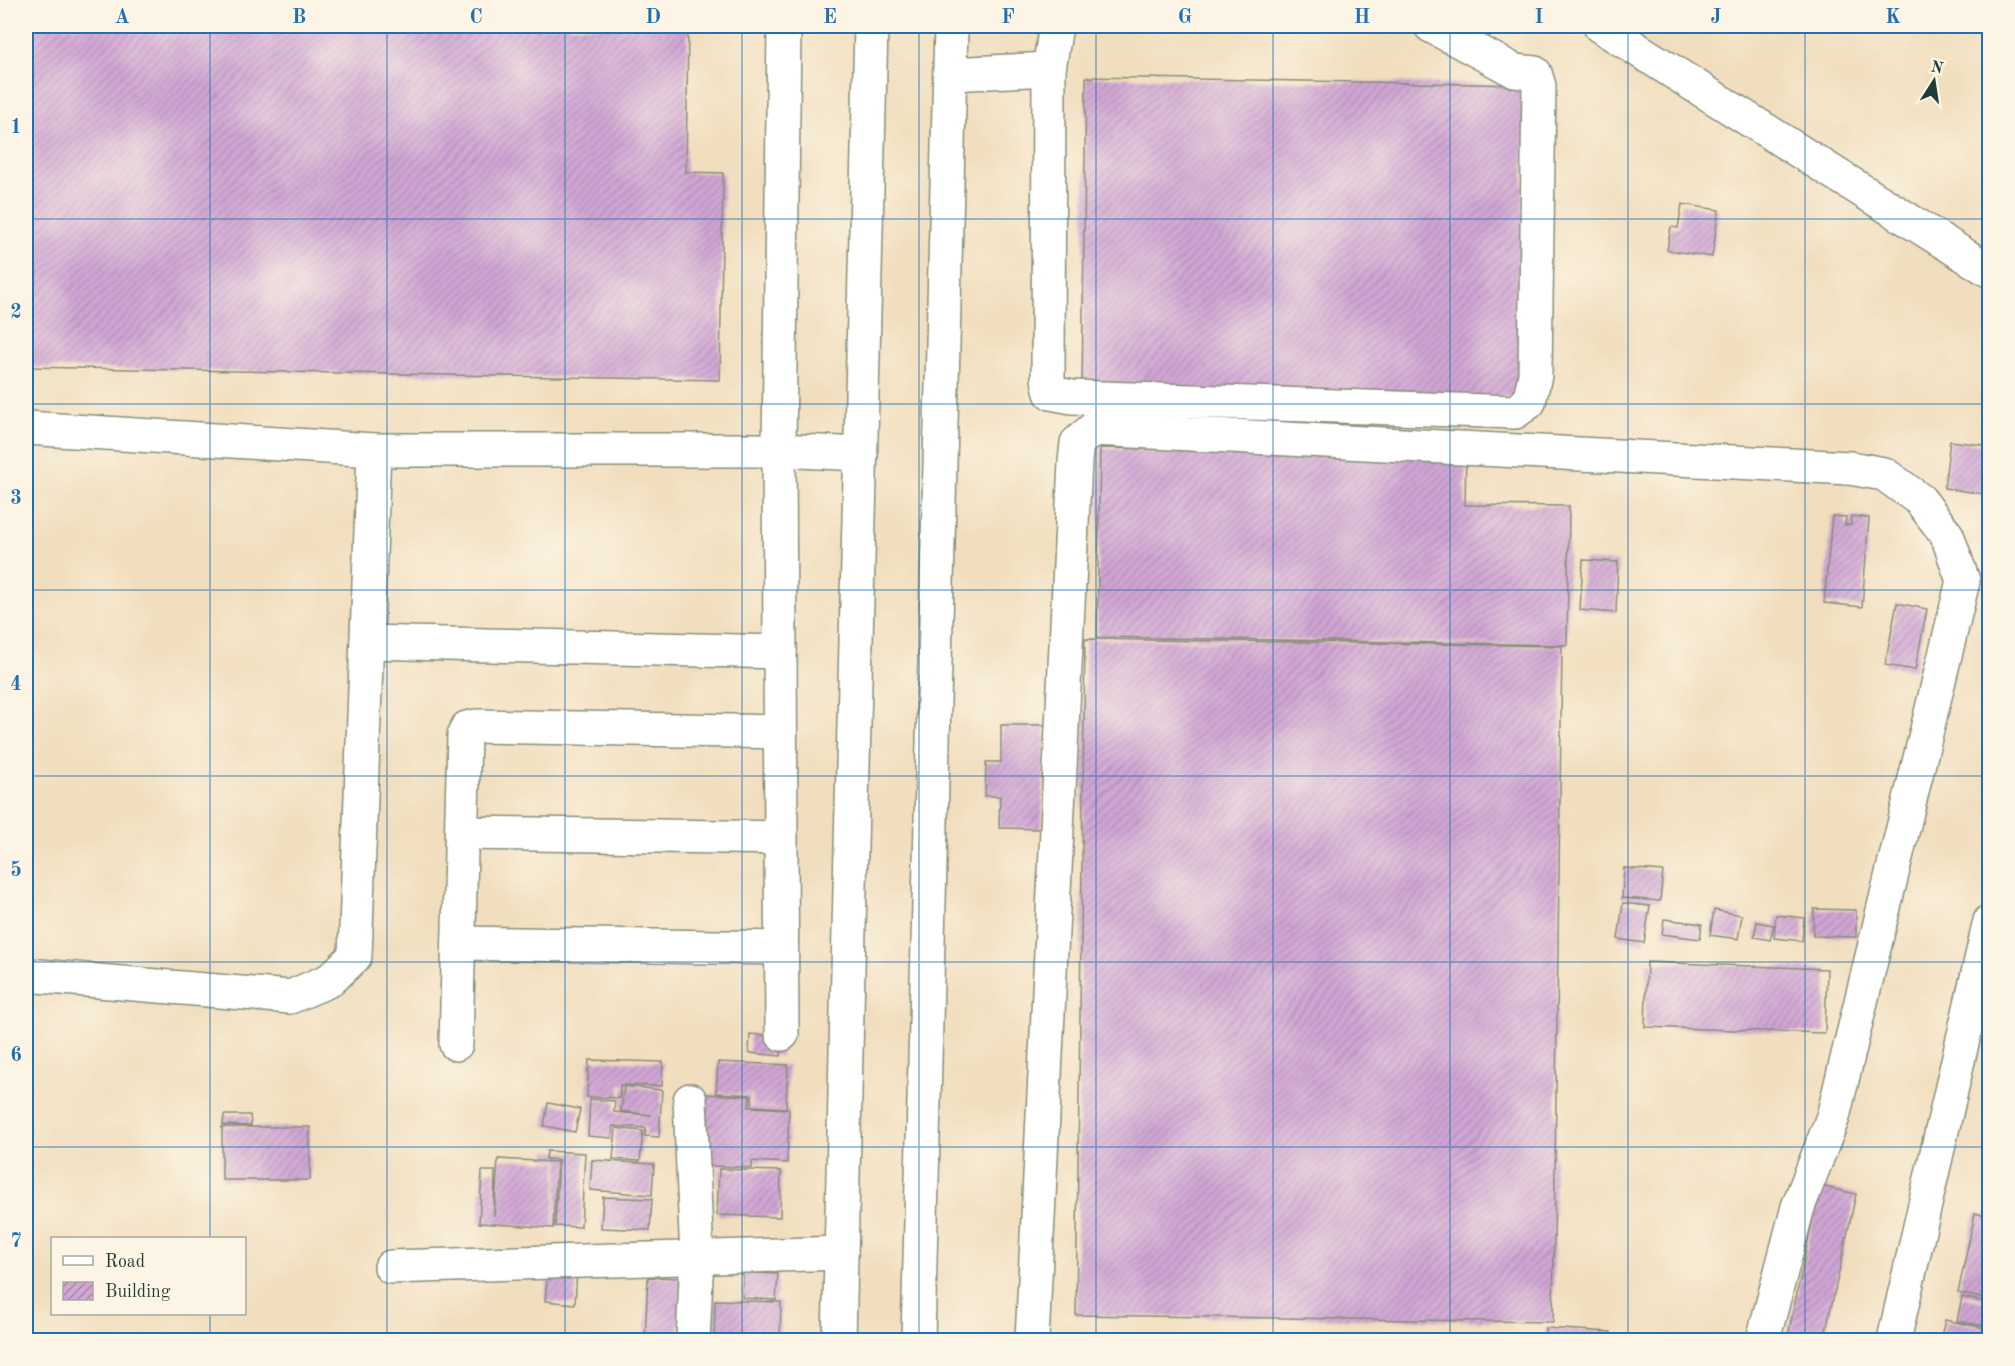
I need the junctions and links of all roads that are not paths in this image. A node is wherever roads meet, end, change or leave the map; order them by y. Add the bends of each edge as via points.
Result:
1 (784, 26) edge
2 (871, 26) edge
3 (951, 26) edge
4 (1056, 26) edge
5 (1431, 26) edge
6 (1600, 26) edge
7 (1049, 69) junction
8 (950, 74) junction
9 (1989, 271) edge
10 (26, 428) edge
11 (374, 450) junction
12 (779, 450) junction
13 (861, 454) junction
14 (367, 642) junction
15 (780, 652) junction
16 (779, 732) junction
17 (462, 833) junction
18 (780, 838) junction
19 (1989, 923) edge
20 (459, 943) junction
21 (781, 948) junction
22 (26, 975) edge
23 (782, 1034) dead end
24 (456, 1044) dead end
25 (690, 1100) dead end
26 (841, 1253) junction
27 (697, 1258) junction
28 (391, 1267) dead end
29 (693, 1341) edge
30 (839, 1341) edge
31 (918, 1341) edge
32 (1032, 1341) edge
33 (1763, 1341) edge
34 (1894, 1341) edge

1 - 12 street
2 - 13 street
3 - 8 street
4 - 7 street
5 - 7 street via 1515,71 1535,73 1539,86 1535,375 1529,402 1515,412 1072,397 1052,393 1048,379
6 - 9 street
7 - 8 street
8 - 31 street
10 - 11 street
11 - 12 street
11 - 14 street
12 - 13 street
12 - 15 street
13 - 26 street
14 - 15 street
14 - 22 street via 355,956 330,980 290,997
15 - 16 street
16 - 17 street via 467,728
16 - 18 street
17 - 18 street
17 - 20 street
18 - 21 street
19 - 34 street
20 - 21 street
20 - 24 street
21 - 23 street
25 - 27 street
26 - 27 street
26 - 30 street
27 - 28 street
27 - 29 street
32 - 33 street via 1075,462 1077,443 1093,429 1850,468 1884,474 1920,500 1947,536 1963,581 1833,1117 1798,1207

